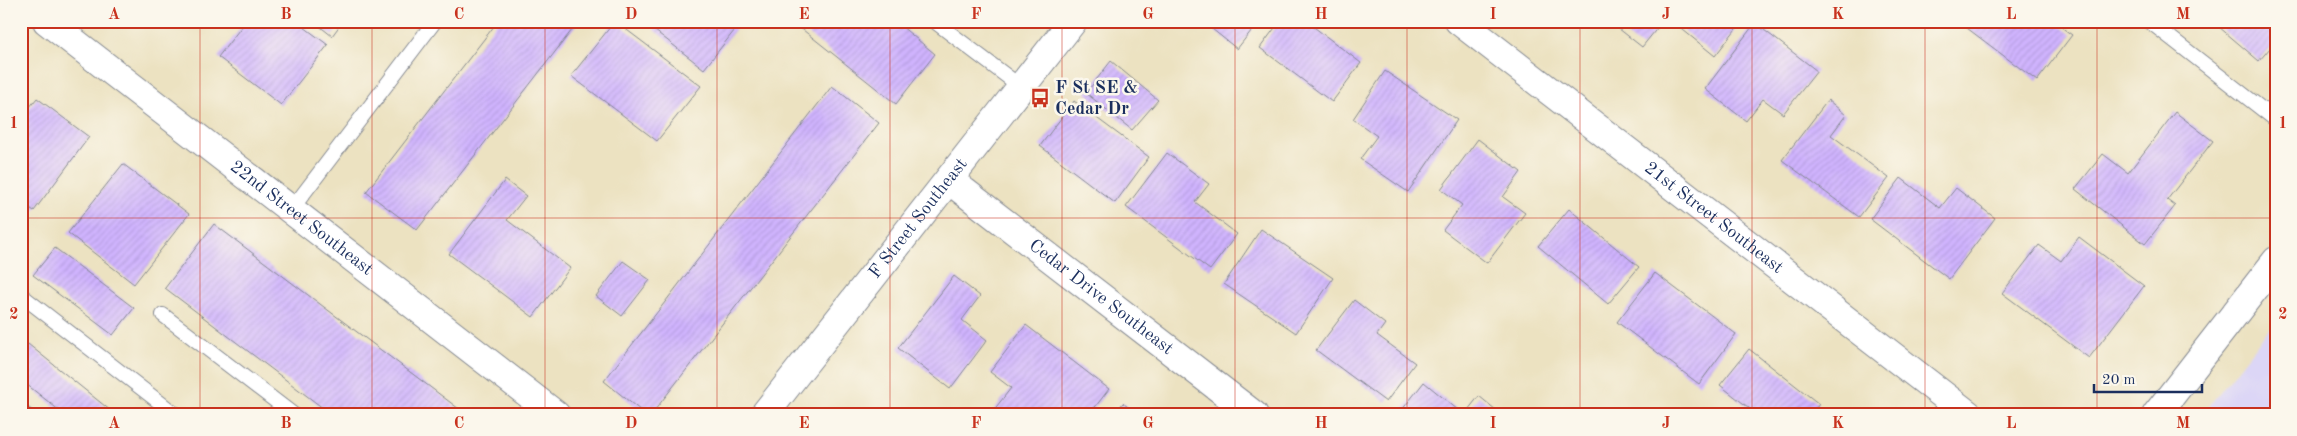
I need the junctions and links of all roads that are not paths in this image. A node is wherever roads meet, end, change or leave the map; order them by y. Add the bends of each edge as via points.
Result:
1 (47, 21) edge
2 (435, 21) edge
3 (934, 21) edge
4 (1072, 21) edge
5 (1459, 21) edge
6 (2149, 21) edge
7 (1022, 87) junction
8 (2276, 120) edge
9 (949, 180) junction
10 (291, 210) junction
11 (2273, 270) edge
12 (21, 295) edge
13 (163, 315) dead end
14 (176, 415) edge
15 (294, 415) edge
16 (556, 415) edge
17 (764, 415) edge
18 (1254, 415) edge
19 (1969, 415) edge
20 (2156, 415) edge

1 - 10 street, 22nd Street Southeast
2 - 10 lane
3 - 7 lane
4 - 7 street, F Street Southeast
5 - 19 street, 21st Street Southeast
6 - 8 lane
7 - 9 street, F Street Southeast
9 - 17 street, F Street Southeast
9 - 18 street, Cedar Drive Southeast
10 - 16 street, 22nd Street Southeast
11 - 20 street
12 - 14 lane
13 - 15 lane

